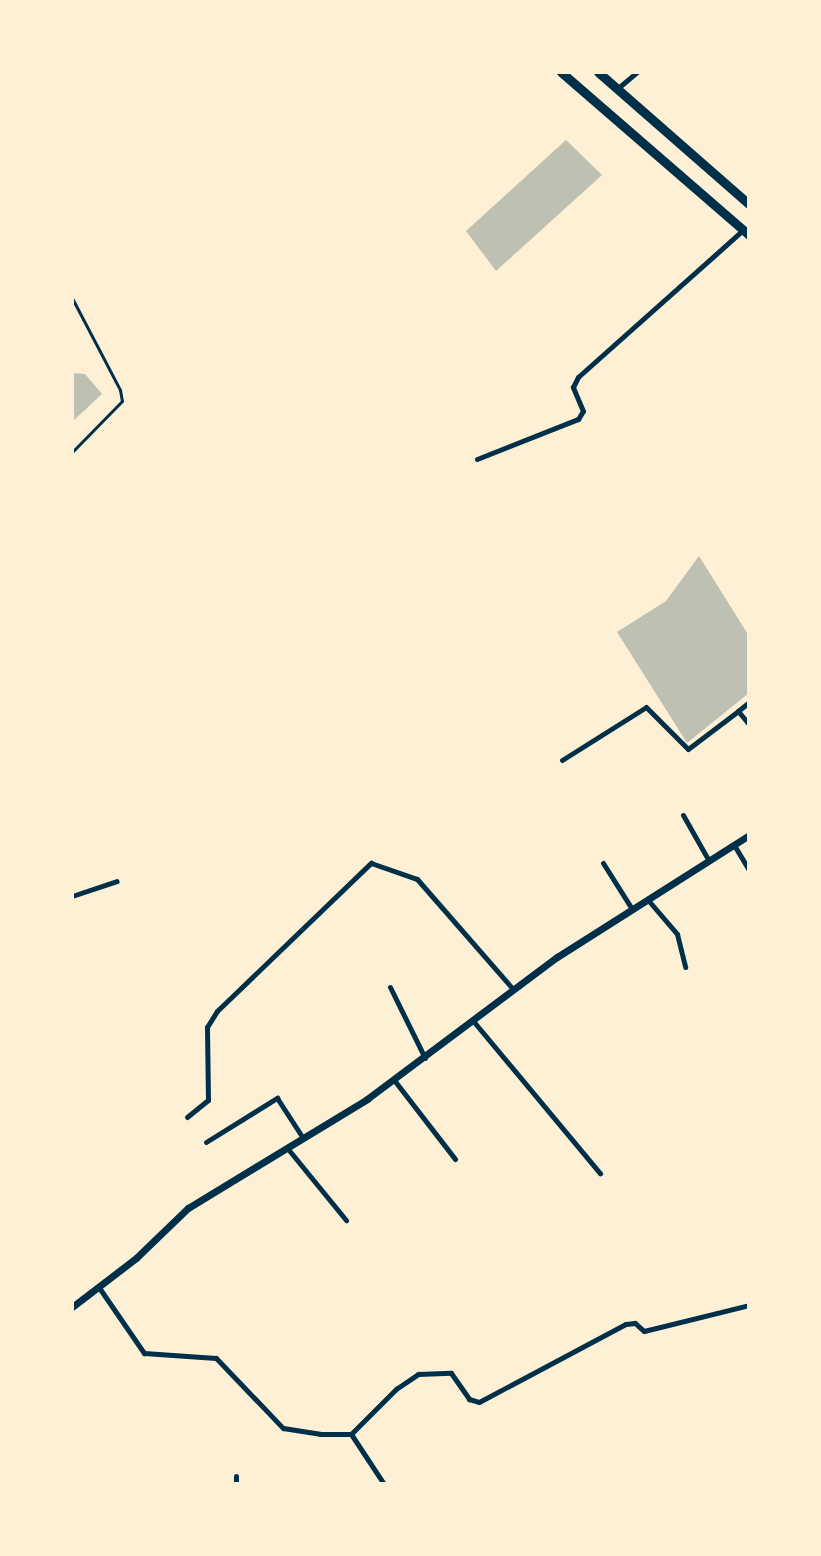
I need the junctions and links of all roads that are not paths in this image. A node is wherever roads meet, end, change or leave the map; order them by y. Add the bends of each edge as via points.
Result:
1 (561, 72) edge
2 (598, 72) edge
3 (637, 72) edge
4 (617, 89) junction
5 (749, 204) edge
6 (746, 233) edge
7 (72, 298) edge
8 (72, 452) edge
9 (477, 459) dead end
10 (749, 702) edge
11 (738, 711) junction
12 (749, 724) edge
13 (562, 760) dead end
14 (683, 815) dead end
15 (749, 835) edge
16 (734, 845) junction
17 (709, 861) junction
18 (603, 863) dead end
19 (749, 870) edge
20 (117, 881) dead end
21 (72, 896) edge
22 (648, 900) junction
23 (633, 909) junction
24 (685, 967) dead end
25 (390, 987) dead end
26 (515, 991) junction
27 (474, 1022) junction
28 (426, 1059) junction
29 (394, 1080) junction
30 (187, 1117) dead end
31 (304, 1139) junction
32 (206, 1142) dead end
33 (288, 1149) junction
34 (455, 1159) dead end
35 (600, 1173) dead end
36 (346, 1220) dead end
37 (100, 1289) junction
38 (749, 1305) edge
39 (72, 1307) edge
40 (351, 1434) junction
41 (236, 1476) dead end
42 (236, 1484) edge
43 (384, 1484) edge

1 - 6 main road
2 - 4 main road
3 - 4 street
4 - 5 main road
6 - 9 street via 578,377 573,387 583,411 578,419
7 - 8 lane via 122,401
10 - 11 street
11 - 12 street
11 - 13 street via 688,749 646,707
14 - 17 street
15 - 16 street
16 - 17 street
16 - 19 street
17 - 22 street
18 - 23 street
20 - 21 street
22 - 23 street
22 - 24 street via 677,934
23 - 26 street
25 - 28 street
26 - 27 street
26 - 30 street via 417,879 371,863 217,1011 207,1027 208,1100
27 - 28 street
27 - 35 street
28 - 29 street
29 - 31 street
29 - 34 street
31 - 32 street via 277,1098
31 - 33 street
33 - 36 street
33 - 37 street via 188,1208
37 - 39 street
37 - 40 street via 144,1353 216,1358 283,1428
38 - 40 street via 644,1331 635,1323 626,1324 479,1402 469,1399 451,1373 418,1374
40 - 43 street
41 - 42 street

